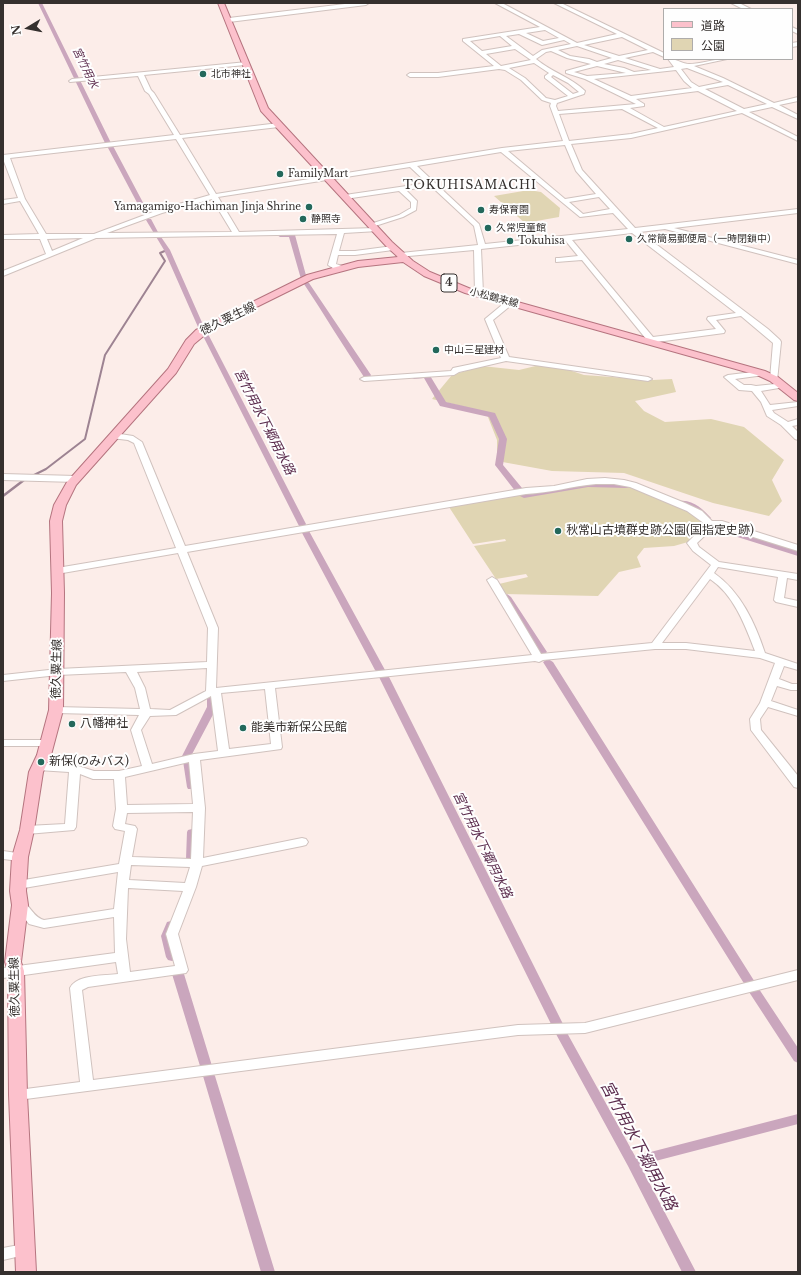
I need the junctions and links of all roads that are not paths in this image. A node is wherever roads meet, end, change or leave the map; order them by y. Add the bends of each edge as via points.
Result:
1 (221, 3) edge
2 (366, 3) edge
3 (498, 3) edge
4 (557, 3) edge
5 (734, 3) edge
6 (746, 8) edge
7 (229, 20) junction
8 (545, 28) junction
9 (520, 32) junction
10 (502, 35) junction
11 (622, 35) junction
12 (565, 38) junction
13 (576, 44) junction
14 (516, 48) junction
15 (551, 49) junction
16 (594, 50) junction
17 (654, 50) junction
18 (481, 53) junction
19 (663, 54) edge
20 (569, 57) junction
21 (618, 58) junction
22 (533, 60) junction
23 (672, 60) edge
24 (674, 60) edge
25 (719, 60) edge
26 (245, 63) junction
27 (597, 64) junction
28 (690, 66) junction
29 (501, 67) junction
30 (679, 68) junction
31 (659, 71) junction
32 (568, 72) junction
33 (140, 74) junction
34 (555, 74) junction
35 (634, 74) junction
36 (410, 75) dead end
37 (587, 78) junction
38 (72, 81) dead end
39 (594, 82) junction
40 (728, 83) junction
41 (576, 85) junction
42 (698, 89) junction
43 (572, 96) junction
44 (630, 98) junction
45 (798, 98) edge
46 (555, 102) junction
47 (770, 105) junction
48 (623, 107) junction
49 (742, 111) junction
50 (555, 113) junction
51 (798, 117) edge
52 (279, 126) junction
53 (664, 129) junction
54 (178, 137) junction
55 (798, 139) edge
56 (567, 143) junction
57 (502, 150) junction
58 (5, 156) edge
59 (411, 164) junction
60 (326, 177) junction
61 (432, 184) junction
62 (401, 189) junction
63 (602, 195) junction
64 (214, 196) junction
65 (346, 197) junction
66 (22, 200) junction
67 (564, 201) junction
68 (3, 202) edge
69 (616, 210) junction
70 (798, 211) edge
71 (662, 227) junction
72 (374, 228) junction
73 (633, 230) junction
74 (340, 232) junction
75 (237, 234) junction
76 (98, 235) junction
77 (3, 236) edge
78 (43, 236) junction
79 (567, 238) junction
80 (479, 246) junction
81 (393, 248) junction
82 (335, 253) junction
83 (50, 255) junction
84 (403, 257) junction
85 (584, 258) junction
86 (559, 260) dead end
87 (798, 262) edge
88 (339, 268) junction
89 (3, 274) edge
90 (479, 293) junction
91 (511, 302) junction
92 (742, 314) junction
93 (652, 341) junction
94 (506, 359) junction
95 (761, 373) junction
96 (364, 379) dead end
97 (648, 379) dead end
98 (778, 382) junction
99 (755, 389) junction
100 (798, 398) edge
101 (798, 404) edge
102 (768, 408) junction
103 (798, 422) edge
104 (785, 425) junction
105 (114, 436) junction
106 (798, 437) edge
107 (3, 478) edge
108 (76, 479) junction
109 (709, 524) junction
110 (798, 548) edge
111 (181, 550) junction
112 (716, 564) junction
113 (57, 571) junction
114 (709, 574) junction
115 (783, 575) junction
116 (798, 577) edge
117 (492, 580) dead end
118 (798, 604) edge
119 (655, 646) junction
120 (761, 655) junction
121 (539, 659) junction
122 (780, 662) junction
123 (213, 665) junction
124 (798, 667) edge
125 (131, 669) junction
126 (58, 672) junction
127 (3, 678) edge
128 (773, 681) junction
129 (270, 685) junction
130 (798, 687) edge
131 (213, 692) junction
132 (765, 703) junction
133 (56, 710) junction
134 (146, 713) junction
135 (798, 713) edge
136 (3, 743) edge
137 (48, 743) junction
138 (224, 754) junction
139 (194, 757) junction
140 (38, 766) junction
141 (148, 768) junction
142 (75, 769) junction
143 (119, 775) junction
144 (798, 784) edge
145 (200, 808) junction
146 (122, 809) junction
147 (27, 830) junction
148 (302, 842) dead end
149 (3, 855) edge
150 (20, 856) junction
151 (197, 863) junction
152 (124, 864) junction
153 (122, 884) junction
154 (18, 885) junction
155 (190, 887) junction
156 (20, 905) junction
157 (119, 912) junction
158 (121, 957) junction
159 (10, 972) edge
160 (798, 975) edge
161 (125, 978) junction
162 (87, 1085) junction
163 (18, 1095) junction
164 (24, 1250) junction
165 (3, 1254) edge
166 (26, 1272) edge

1 - 7 main road, 小松鶴来線 / 4
2 - 7 street
3 - 8 street
4 - 11 street
5 - 6 street
7 - 26 main road, 小松鶴来線 / 4
8 - 9 street
8 - 12 street
9 - 10 street
9 - 12 street via 542,43
10 - 14 street
10 - 18 street via 465,40
11 - 13 street
11 - 17 street
12 - 13 street
13 - 15 street
13 - 16 street
14 - 18 street
14 - 22 street
15 - 20 street
15 - 22 street via 544,50
16 - 20 street
16 - 21 street
17 - 19 street
17 - 21 street
18 - 29 street
20 - 27 street
21 - 27 street
21 - 31 street
22 - 29 street
22 - 34 street
23 - 30 street
24 - 28 street
25 - 28 street
26 - 33 street
26 - 52 main road, 小松鶴来線 / 4 via 264,110
27 - 32 street
27 - 35 street
28 - 30 street
28 - 40 street
29 - 36 street via 438,75
29 - 46 street via 523,79 544,99
30 - 31 street
30 - 42 street via 684,79
31 - 35 street
32 - 34 street
32 - 37 street
33 - 38 street
33 - 54 street
34 - 41 street
34 - 43 street via 547,77
35 - 37 street
37 - 39 street
39 - 41 street
39 - 44 street
40 - 42 street
40 - 47 street
41 - 43 street via 582,93
42 - 44 street
42 - 49 street
43 - 46 street
44 - 48 street via 642,105
45 - 47 street
46 - 50 street
47 - 49 street
47 - 51 street
48 - 50 street
48 - 53 street
49 - 53 street
49 - 55 street
50 - 56 street
52 - 54 street
52 - 60 main road, 小松鶴来線 / 4
53 - 56 street
54 - 58 street
54 - 64 street
56 - 57 street
56 - 63 street via 579,171
57 - 59 street
57 - 67 street
58 - 66 street
59 - 60 street
59 - 61 street
60 - 64 street
60 - 65 main road, 小松鶴来線 / 4
61 - 62 street
61 - 80 street via 478,225
62 - 65 street
62 - 72 street via 414,201 414,209
63 - 67 street
63 - 69 street
64 - 75 street
64 - 76 street via 172,207
65 - 72 main road, 小松鶴来線 / 4
66 - 68 street
66 - 78 street
67 - 69 street via 582,216
69 - 73 street
70 - 71 street
71 - 73 street
71 - 87 street
72 - 74 street
72 - 81 main road, 小松鶴来線 / 4
73 - 79 street
73 - 92 street
74 - 75 street
74 - 82 street
75 - 76 street
76 - 78 street
76 - 83 street
77 - 78 street
78 - 83 street
79 - 80 street
79 - 85 street
80 - 84 street
80 - 90 street
81 - 82 street
81 - 84 main road, 小松鶴来線 / 4
82 - 88 street via 332,265
83 - 89 street
84 - 88 main road, 徳久粟生線
84 - 90 main road, 小松鶴来線 / 4 via 426,274
85 - 86 street
85 - 93 street
88 - 105 main road, 徳久粟生線 via 327,274 310,277 194,336 187,344 180,361
90 - 91 main road, 小松鶴来線 / 4
91 - 93 main road, 小松鶴来線 / 4
91 - 94 street via 489,319
92 - 93 street via 711,319 721,331
92 - 98 street via 777,342
93 - 95 main road, 小松鶴来線 / 4
94 - 96 street via 456,370 454,373
94 - 97 street
95 - 98 main road, 小松鶴来線 / 4
95 - 99 street via 728,377 742,388
98 - 99 street
98 - 100 main road, 小松鶴来線 / 4
99 - 102 street
101 - 102 street
102 - 104 street via 773,418
103 - 104 street
104 - 106 street
105 - 108 main road, 徳久粟生線
105 - 111 street via 138,442
107 - 108 street
108 - 113 main road, 徳久粟生線 via 65,492 56,521
109 - 110 street via 719,523
109 - 111 street via 694,511 648,492 642,487 627,483 588,482
109 - 112 street via 710,526 692,543
111 - 113 street
111 - 123 street via 213,628
112 - 114 street
112 - 115 street
113 - 126 main road, 徳久粟生線
114 - 119 street
114 - 120 street via 719,579 730,591 755,636
115 - 116 street
115 - 118 street via 779,600
117 - 121 street
119 - 120 street via 686,646
119 - 121 street
120 - 122 street
121 - 129 street
122 - 124 street
122 - 128 street
123 - 125 street
123 - 131 street
125 - 126 street
125 - 134 street via 140,688
126 - 127 street
126 - 133 main road, 徳久粟生線
128 - 130 street
128 - 132 street
129 - 131 street
129 - 138 street via 277,747
131 - 134 street via 172,713
131 - 138 street
132 - 135 street
132 - 144 street via 755,719 756,730
133 - 134 street
133 - 137 main road, 徳久粟生線
134 - 141 street via 136,730
136 - 137 street
137 - 140 main road, 徳久粟生線
138 - 139 street
139 - 141 street
139 - 145 street
140 - 142 street
140 - 147 main road, 徳久粟生線
141 - 143 street
142 - 143 street via 93,775
142 - 147 street via 70,827
143 - 146 street
145 - 146 street
145 - 151 street
146 - 152 street via 119,826 130,829
147 - 150 main road, 徳久粟生線
148 - 151 street
149 - 150 street
150 - 154 main road, 徳久粟生線
151 - 152 street
151 - 155 street
152 - 153 street
152 - 154 street
153 - 155 street
153 - 157 street
154 - 156 main road, 徳久粟生線
155 - 161 street via 172,934 182,970
156 - 157 street via 33,921 44,924
156 - 159 main road, 徳久粟生線
157 - 158 street
158 - 159 street
158 - 161 street
159 - 163 main road, 徳久粟生線
160 - 162 street via 585,1028 518,1030
161 - 162 street via 85,983 76,988
162 - 163 street
163 - 164 main road, 徳久粟生線
164 - 165 street
164 - 166 main road, 徳久粟生線

